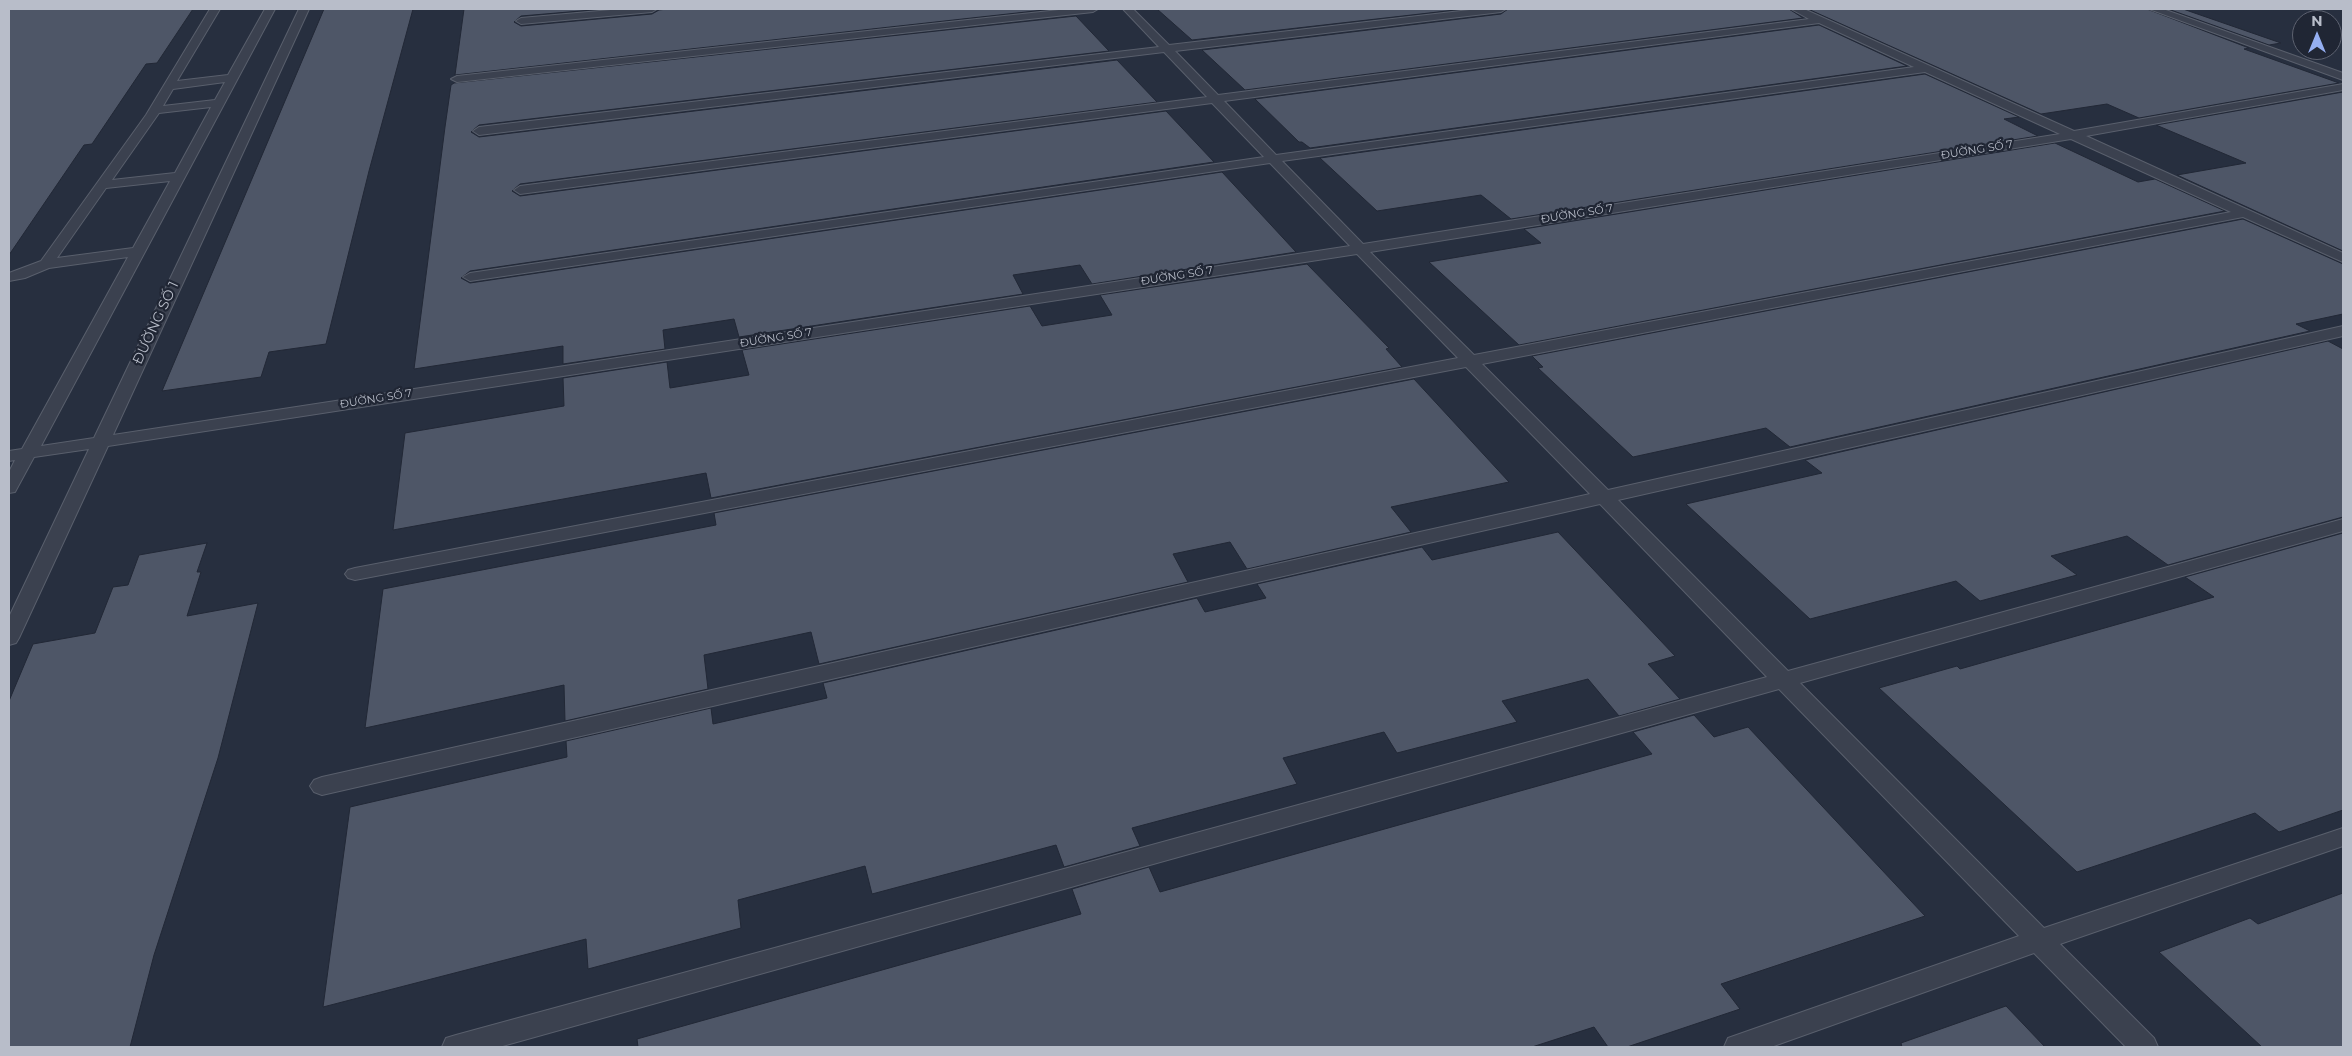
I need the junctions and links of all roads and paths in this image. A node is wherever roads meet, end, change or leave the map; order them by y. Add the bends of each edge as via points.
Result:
1 (215, 9) edge
2 (270, 9) edge
3 (304, 9) edge
4 (652, 9) edge
5 (1093, 9) edge
6 (1128, 9) edge
7 (1502, 9) edge
8 (1796, 9) edge
9 (2154, 9) edge
10 (1821, 20) junction
11 (521, 21) dead end
12 (1167, 49) junction
13 (1927, 68) junction
14 (2343, 77) edge
15 (232, 78) junction
16 (457, 79) dead end
17 (167, 86) junction
18 (2343, 87) edge
19 (1215, 99) junction
20 (218, 103) junction
21 (154, 110) junction
22 (480, 131) dead end
23 (2073, 135) junction
24 (1273, 159) junction
25 (178, 176) junction
26 (102, 184) junction
27 (520, 190) dead end
28 (2245, 213) junction
29 (1360, 248) junction
30 (137, 252) junction
31 (2343, 257) edge
32 (46, 264) junction
33 (9, 277) edge
34 (470, 277) dead end
35 (2343, 331) edge
36 (1471, 361) junction
37 (100, 441) junction
38 (28, 453) junction
39 (9, 456) edge
40 (9, 488) edge
41 (1604, 497) junction
42 (2343, 525) edge
43 (355, 574) dead end
44 (9, 638) edge
45 (1785, 681) junction
46 (322, 786) dead end
47 (2343, 838) edge
48 (2039, 940) junction
49 (456, 1047) edge
50 (1738, 1047) edge
51 (2144, 1047) edge

1 - 17 lane
2 - 15 lane
3 - 37 lane, ĐƯỜNG SỐ 1
4 - 11 lane
5 - 16 lane
6 - 12 lane
7 - 12 lane
8 - 10 lane
9 - 14 lane
10 - 13 lane
10 - 19 lane
12 - 19 lane
12 - 22 lane
13 - 23 lane
13 - 24 lane
15 - 17 lane
15 - 20 lane
17 - 21 lane
18 - 23 lane, ĐƯỜNG SỐ 7
19 - 24 lane
19 - 27 lane
20 - 21 lane
20 - 25 lane
21 - 26 lane
23 - 28 lane
23 - 29 lane, ĐƯỜNG SỐ 7
24 - 29 lane
24 - 34 lane
25 - 26 lane
25 - 30 lane
26 - 32 lane
28 - 31 lane
28 - 36 lane
29 - 36 lane
29 - 37 lane, ĐƯỜNG SỐ 7
30 - 32 lane
30 - 38 lane
32 - 33 lane
35 - 41 lane
36 - 41 lane
36 - 43 lane
37 - 38 lane, ĐƯỜNG SỐ 7
37 - 44 lane, ĐƯỜNG SỐ 1
38 - 39 lane, ĐƯỜNG SỐ 7
38 - 40 lane
41 - 45 lane
41 - 46 lane
42 - 45 lane
45 - 48 lane
45 - 49 lane
47 - 48 lane
48 - 50 lane
48 - 51 lane

